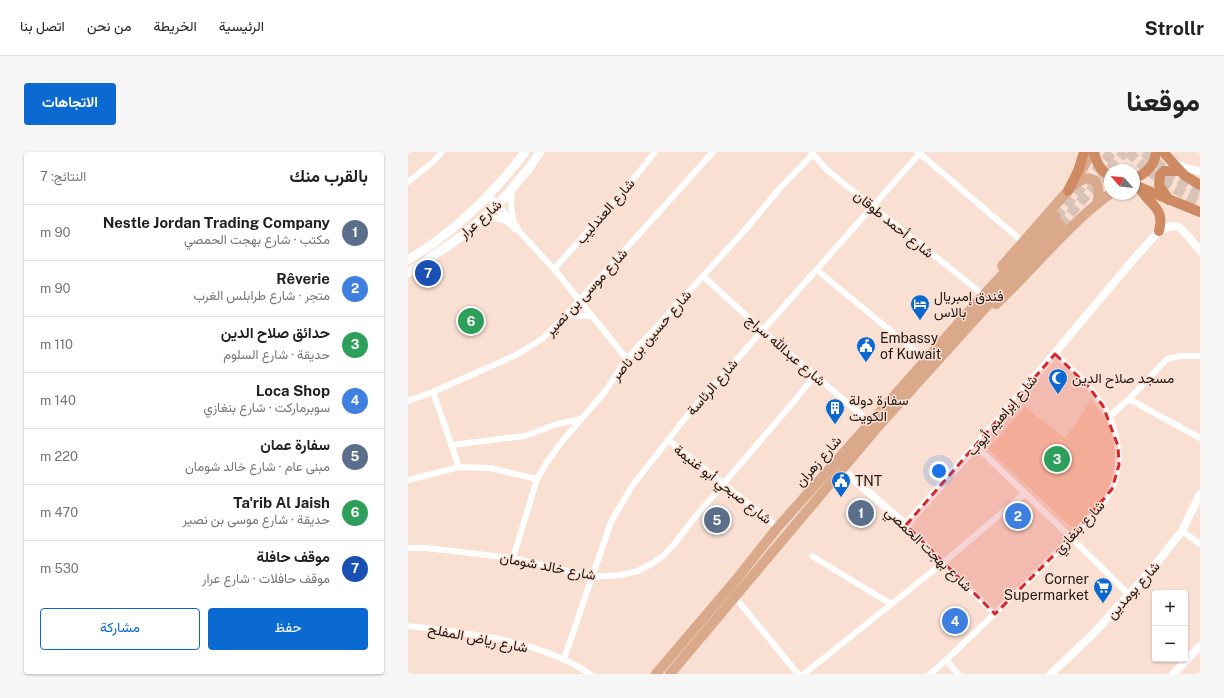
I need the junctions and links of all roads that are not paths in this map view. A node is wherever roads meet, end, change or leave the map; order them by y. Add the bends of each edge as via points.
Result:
1 (442, 152) edge
2 (525, 152) edge
3 (540, 152) edge
4 (655, 152) edge
5 (713, 152) edge
6 (919, 152) edge
7 (1084, 152) edge
8 (1093, 152) edge
9 (1156, 152) edge
10 (1163, 152) edge
11 (812, 153) edge
12 (1172, 162) junction
13 (1104, 171) edge
14 (1179, 171) junction
15 (1200, 171) edge
16 (1140, 175) edge
17 (408, 182) edge
18 (1200, 185) edge
19 (1070, 188) junction
20 (1140, 188) edge
21 (512, 190) junction
22 (1140, 190) edge
23 (490, 193) junction
24 (1104, 199) edge
25 (1169, 200) junction
26 (1097, 204) junction
27 (873, 205) junction
28 (497, 206) junction
29 (1200, 212) edge
30 (484, 216) junction
31 (516, 228) junction
32 (1159, 231) junction
33 (1023, 242) junction
34 (1200, 251) edge
35 (408, 260) edge
36 (554, 269) junction
37 (816, 270) junction
38 (408, 272) edge
39 (703, 276) junction
40 (979, 297) junction
41 (580, 300) junction
42 (566, 314) junction
43 (978, 315) junction
44 (592, 316) junction
45 (763, 331) junction
46 (1055, 354) junction
47 (1200, 356) edge
48 (627, 359) junction
49 (926, 360) junction
50 (815, 374) junction
51 (433, 392) junction
52 (1129, 399) junction
53 (408, 400) edge
54 (1109, 417) junction
55 (580, 419) junction
56 (870, 423) junction
57 (1200, 438) edge
58 (668, 440) junction
59 (451, 445) junction
60 (976, 446) junction
61 (459, 466) junction
62 (843, 470) junction
63 (537, 479) junction
64 (408, 480) edge
65 (723, 483) junction
66 (1024, 494) junction
67 (1200, 494) edge
68 (906, 525) junction
69 (778, 527) junction
70 (1182, 531) junction
71 (1072, 537) junction
72 (1200, 544) edge
73 (408, 548) edge
74 (812, 556) dead end
75 (513, 558) junction
76 (944, 562) junction
77 (592, 577) junction
78 (1130, 594) junction
79 (734, 597) junction
80 (891, 604) junction
81 (995, 614) junction
82 (408, 626) edge
83 (1200, 646) edge
84 (564, 660) junction
85 (946, 660) junction
86 (590, 674) edge
87 (656, 674) edge
88 (670, 674) edge
89 (798, 674) edge
90 (804, 674) edge
91 (930, 674) edge
92 (958, 674) edge
93 (1051, 674) edge
94 (1173, 674) edge

1 - 17 street
2 - 23 main road, شارع عرار
3 - 21 main road, شارع عرار
4 - 36 street, شارع العندليب
5 - 41 street, شارع موسى بن نصير
6 - 27 street, شارع الرئاسة
6 - 33 street
7 - 19 highway
8 - 13 highway via 1095,160
8 - 19 main road
9 - 16 highway via 1152,164
10 - 12 highway
11 - 27 street, شارع أحمد طوقان via 827,170
11 - 39 street, شارع حسين بن ناصر
12 - 14 highway
12 - 15 street
14 - 18 highway
14 - 25 highway via 1164,171 1160,175 1159,185
19 - 26 main road via 1084,178 1094,180 1099,192
19 - 33 main road
20 - 25 highway
21 - 28 main road, شارع عرار
21 - 31 street via 510,206
22 - 32 highway via 1160,213
23 - 28 main road
23 - 35 main road, شارع عرار via 458,224
24 - 26 main road
25 - 29 highway
26 - 43 main road via 1063,234 994,307
27 - 37 street, شارع الرئاسة
27 - 40 street, شارع أحمد طوقان
28 - 30 main road, شارع عرار
28 - 31 main road
30 - 31 street via 504,220
30 - 38 main road, شارع عرار via 462,236
31 - 36 street
32 - 34 street via 1171,226 1179,227
32 - 46 street, شارع إبراهيم أيوب
33 - 40 main road
36 - 41 street
37 - 45 street, شارع الرئاسة
37 - 49 street
39 - 45 street, شارع عبدالله سراج
39 - 48 street, شارع حسين بن ناصر
40 - 43 main road, شارع زهران via 1058,221
40 - 49 main road, شارع زهران
41 - 42 street, شارع موسى بن نصير
41 - 44 street
42 - 44 street
42 - 51 street, شارع موسى بن نصير via 542,339 516,355
43 - 62 main road, شارع زهران
44 - 48 street
45 - 50 street, شارع عبدالله سراج
45 - 58 street, شارع الرئاسة
46 - 54 street, شارع بنغازي via 1088,386
46 - 60 street, شارع إبراهيم أيوب
47 - 52 street via 1167,359
48 - 55 street, شارع حسين بن ناصر
49 - 56 main road, شارع زهران
50 - 56 street, شارع عبدالله سراج
50 - 65 street, شارع خالد شومان
51 - 53 street, شارع موسى بن نصير
51 - 59 street
52 - 54 street
52 - 57 street
54 - 71 street, شارع بنغازي via 1118,446 1117,475 1104,502
55 - 59 street via 557,424 525,436
55 - 63 street, شارع حسين بن ناصر
56 - 69 main road, شارع زهران
58 - 65 street, شارع صبحي أبو غنيمة
58 - 77 street, شارع الرئاسة via 632,486 618,509
59 - 61 street
60 - 66 street
60 - 68 street, شارع إبراهيم أيوب
61 - 63 street via 490,468
61 - 64 street
62 - 68 street, شارع بهجت الحمصي
62 - 79 main road, شارع زهران
63 - 75 street, شارع حسين بن ناصر
65 - 69 street, شارع صبحي أبو غنيمة
65 - 77 street, شارع خالد شومان via 663,556 630,574
66 - 71 street
66 - 76 street
67 - 70 street, شارع بومدين
68 - 76 street, شارع بهجت الحمصي
69 - 87 main road, شارع زهران
70 - 72 street
70 - 78 street, شارع بومدين
71 - 78 street
71 - 81 street, شارع بنغازي
73 - 75 street, شارع خالد شومان
74 - 80 street
75 - 77 street, شارع خالد شومان
76 - 80 street
76 - 81 street, شارع بهجت الحمصي
77 - 84 street, شارع الرئاسة
78 - 93 street, شارع بومدين
79 - 88 main road, شارع زهران
79 - 89 street
80 - 90 street
81 - 85 street, شارع بنغازي
82 - 84 street, شارع رياض المفلح via 501,640
83 - 94 street
84 - 86 street, شارع رياض المفلح
85 - 91 street, شارع بنغازي
85 - 92 street

